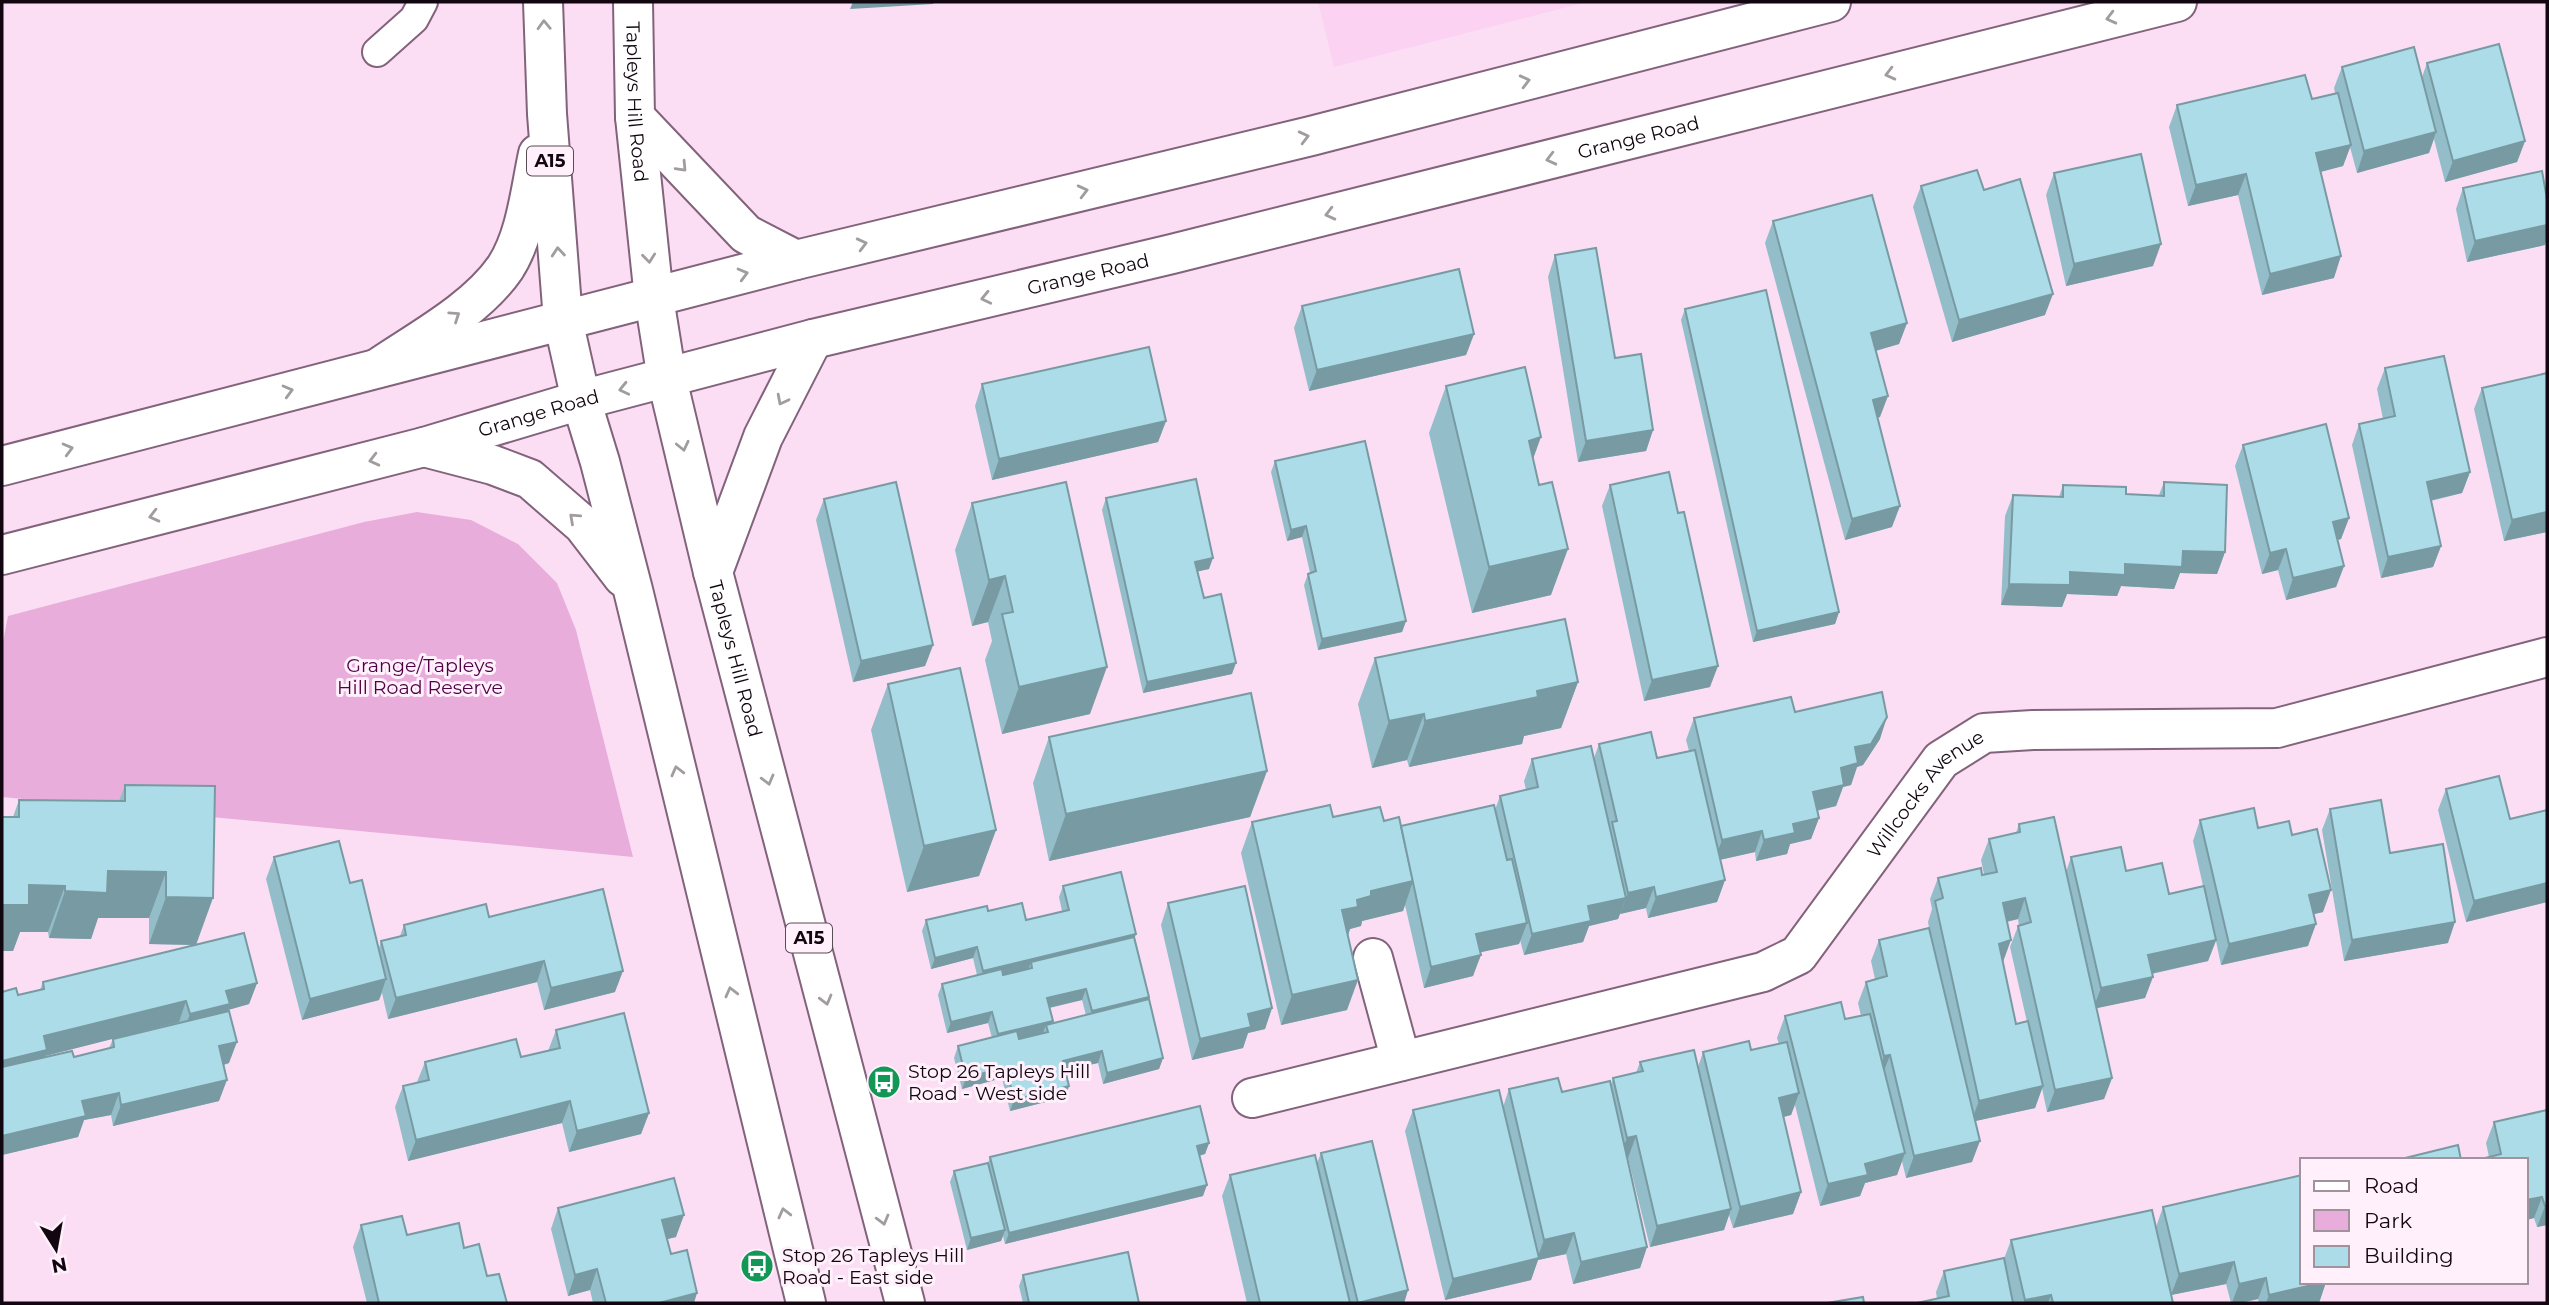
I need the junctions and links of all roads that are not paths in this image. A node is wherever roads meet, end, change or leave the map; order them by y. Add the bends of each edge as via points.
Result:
1 (423, 2) edge
2 (543, 2) edge
3 (633, 2) edge
4 (1831, 2) edge
5 (2177, 2) edge
6 (377, 52) dead end
7 (547, 114) junction
8 (635, 117) junction
9 (796, 260) junction
10 (654, 298) junction
11 (563, 320) junction
12 (813, 340) junction
13 (378, 368) junction
14 (667, 379) junction
15 (581, 400) junction
16 (424, 447) junction
17 (2, 466) edge
18 (2, 555) edge
19 (713, 572) junction
20 (633, 590) junction
21 (2547, 657) edge
22 (1373, 958) dead end
23 (1401, 1061) junction
24 (1252, 1098) dead end
25 (806, 1303) edge
26 (905, 1303) edge

1 - 6 lane via 414,19
7 -> 2 main road, A15
3 - 8 main road, Tapleys Hill Road / A15
9 -> 4 main road via 1311,136
5 -> 12 main road, Grange Road
11 -> 7 main road, A15
13 -> 7 main road via 469,306 505,267 522,229
8 -> 9 main road via 746,234
8 -> 10 main road, Tapleys Hill Road / A15
10 -> 9 main road
10 - 11 main road
10 - 14 main road, Tapleys Hill Road / A15
11 - 13 main road
11 - 15 main road, A15
12 - 14 main road, Grange Road
12 -> 19 main road via 764,437
17 -> 13 main road
14 -> 15 main road, Grange Road
14 -> 19 main road, Tapleys Hill Road / A15
15 - 16 main road, Grange Road
15 - 20 main road, A15
16 -> 18 main road, Grange Road
20 -> 16 main road via 583,525 530,479
19 -> 26 main road, Tapleys Hill Road / A15
25 -> 20 main road, A15
21 - 23 main road, Willcocks Avenue via 2277,728 1984,733 1941,760 1798,955 1763,972
22 - 23 main road
23 - 24 main road, Willcocks Avenue

